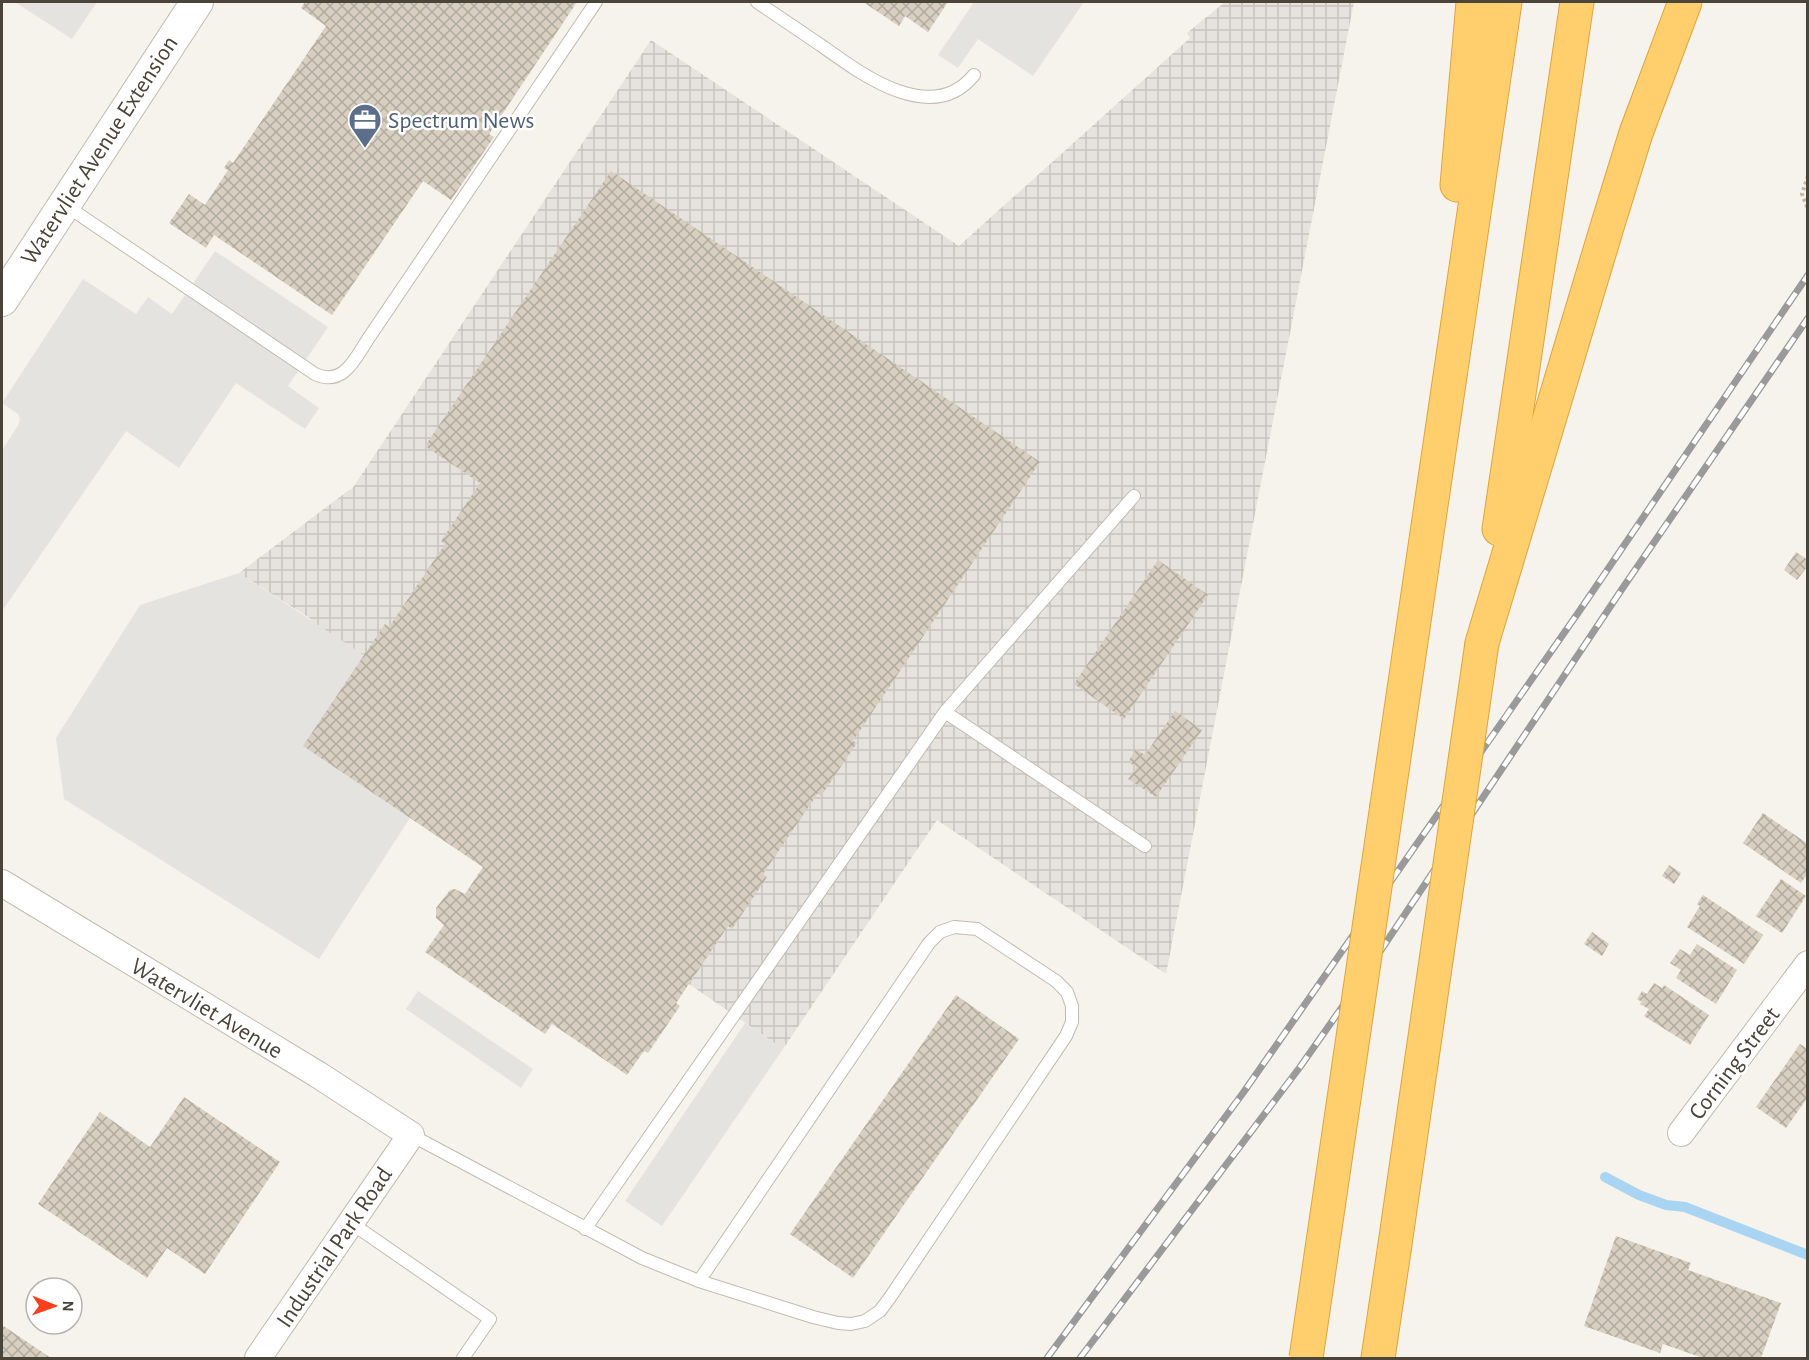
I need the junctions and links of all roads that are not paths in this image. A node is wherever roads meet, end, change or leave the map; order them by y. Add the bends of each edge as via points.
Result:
1 (197, 2) edge
2 (596, 2) edge
3 (757, 2) edge
4 (1473, 2) edge
5 (1505, 2) edge
6 (1577, 2) edge
7 (1685, 2) edge
8 (974, 75) dead end
9 (63, 204) junction
10 (2, 300) edge
11 (1134, 496) dead end
12 (1428, 524) junction
13 (1482, 643) junction
14 (945, 712) junction
15 (1144, 846) dead end
16 (2, 883) edge
17 (1808, 964) edge
18 (1799, 995) edge
19 (1681, 1133) dead end
20 (411, 1135) junction
21 (351, 1223) junction
22 (585, 1229) junction
23 (699, 1281) junction
24 (258, 1359) edge
25 (463, 1359) edge
26 (1306, 1359) edge
27 (1378, 1359) edge

1 - 9 street, Watervliet Avenue Extension
2 - 9 lane via 362,349 338,376 315,374
3 - 8 lane via 890,89 947,95 967,84
4 - 12 highway
5 - 12 highway
6 - 13 highway
7 - 13 highway via 1623,175
9 - 10 street, Watervliet Avenue Extension
11 - 14 lane
12 - 26 highway, bridge
13 - 27 highway, bridge
14 - 15 lane
14 - 22 lane
16 - 20 street, Watervliet Avenue
17 - 18 street, Corning Street
18 - 19 street, Corning Street
20 - 21 street, Industrial Park Road
20 - 22 lane
21 - 24 street, Industrial Park Road
21 - 25 lane via 490,1319
22 - 23 lane
23 - 23 lane via 838,1323 865,1321 880,1311 1066,1036 1072,1022 1072,1006 1062,986 977,929 954,927 940,932

